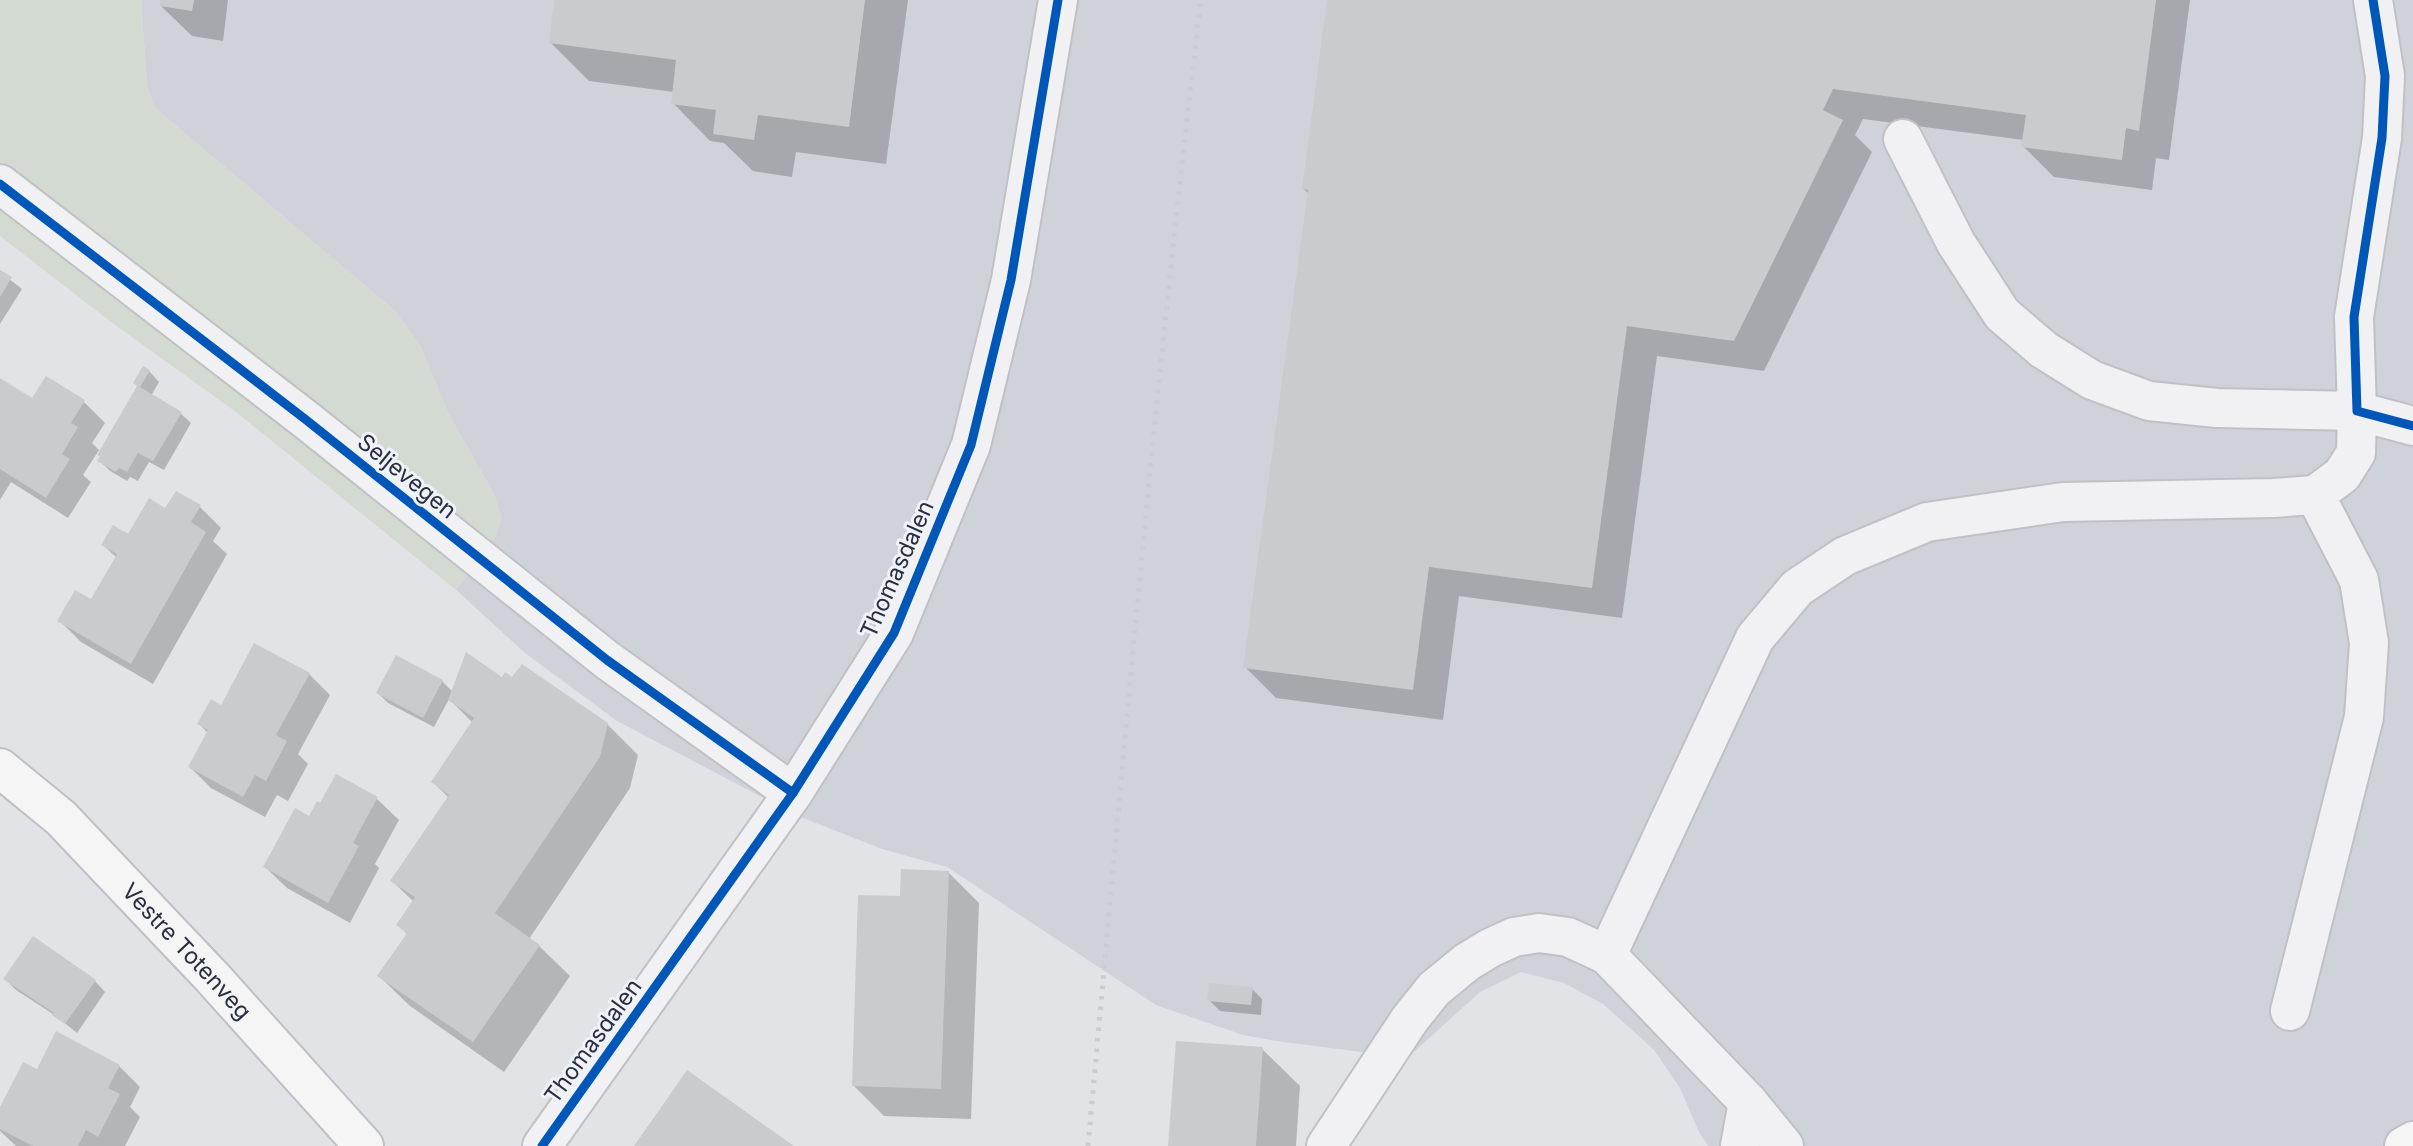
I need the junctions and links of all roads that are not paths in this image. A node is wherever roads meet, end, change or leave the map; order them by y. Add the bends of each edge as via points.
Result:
1 (1058, 0) edge
2 (2373, 0) edge
3 (1903, 139) dead end
4 (0, 184) edge
5 (2357, 411) junction
6 (2413, 426) edge
7 (2315, 495) junction
8 (0, 768) edge
9 (793, 793) junction
10 (1607, 955) junction
11 (2290, 1011) dead end
12 (1748, 1102) junction
13 (2413, 1141) edge
14 (364, 1146) edge
15 (542, 1146) edge
16 (1326, 1146) edge
17 (1740, 1146) edge
18 (1784, 1146) edge
19 (2404, 1146) edge

1 - 9 street, Thomasdalen via 1011,280 971,445 894,633
2 - 5 street via 2385,76 2382,138 2354,317
3 - 5 street via 1956,243 2002,314 2044,350 2092,380 2149,401 2217,408
4 - 9 street, Seljevegen via 607,660
5 - 6 street
5 - 7 street via 2356,453 2342,475
7 - 10 street via 2063,502 1927,522 1845,556 1797,588 1755,638
7 - 11 street via 2359,580 2369,643 2364,717
8 - 14 main road, Vestre Totenveg via 61,818
9 - 15 street, Thomasdalen
10 - 12 street
10 - 16 street via 1568,937 1539,933 1514,937 1467,962 1434,989 1410,1020
12 - 17 street
12 - 18 street
13 - 19 main road

